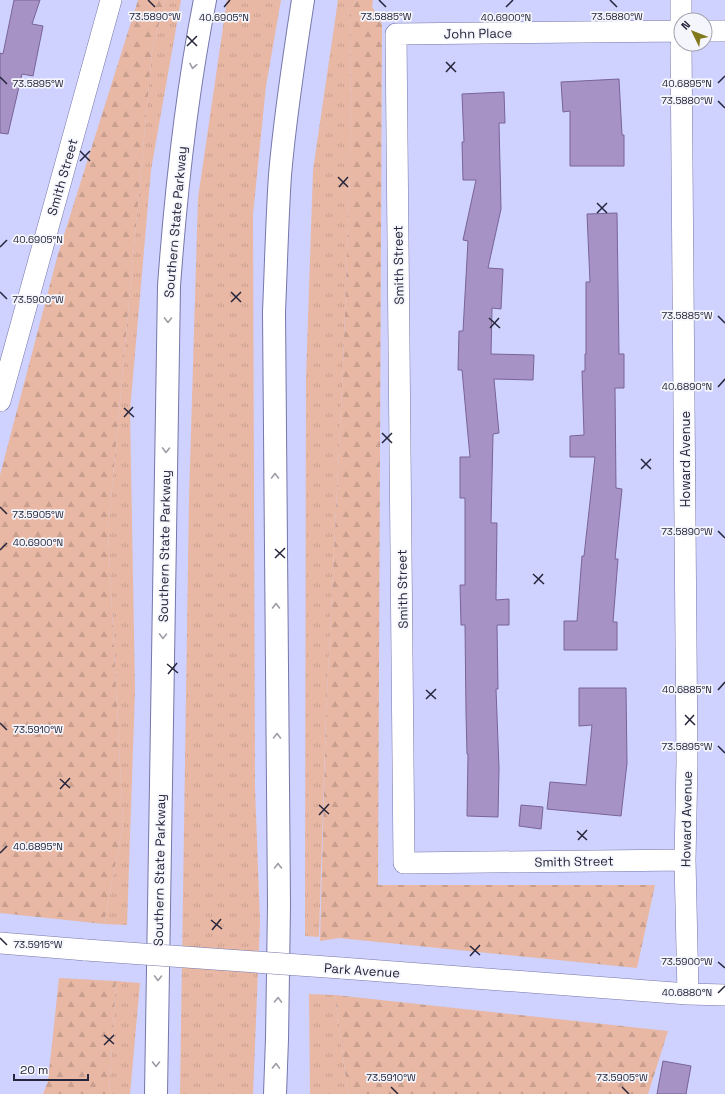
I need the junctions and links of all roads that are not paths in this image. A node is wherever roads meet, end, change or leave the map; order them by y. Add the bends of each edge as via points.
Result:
1 (112, 0) edge
2 (205, 0) edge
3 (303, 0) edge
4 (681, 0) edge
5 (681, 12) edge
6 (673, 31) edge
7 (713, 31) edge
8 (725, 31) edge
9 (396, 34) joint
10 (681, 52) edge
11 (0, 401) edge
12 (685, 860) junction
13 (0, 943) edge
14 (688, 994) junction
15 (725, 995) edge
16 (156, 1094) edge
17 (275, 1094) edge

1 - 11 street, Smith Street
2 -> 16 highway, Southern State Parkway via 183,133 168,286
17 -> 3 highway via 279,905 274,312 282,159
4 - 5 street
6 - 9 street, John Place
7 - 8 street
9 - 12 street, Smith Street via 404,863
10 - 12 street, Howard Avenue via 687,762
12 - 14 street, Howard Avenue
13 - 14 street, Park Avenue, bridge
14 - 15 street, Park Avenue

